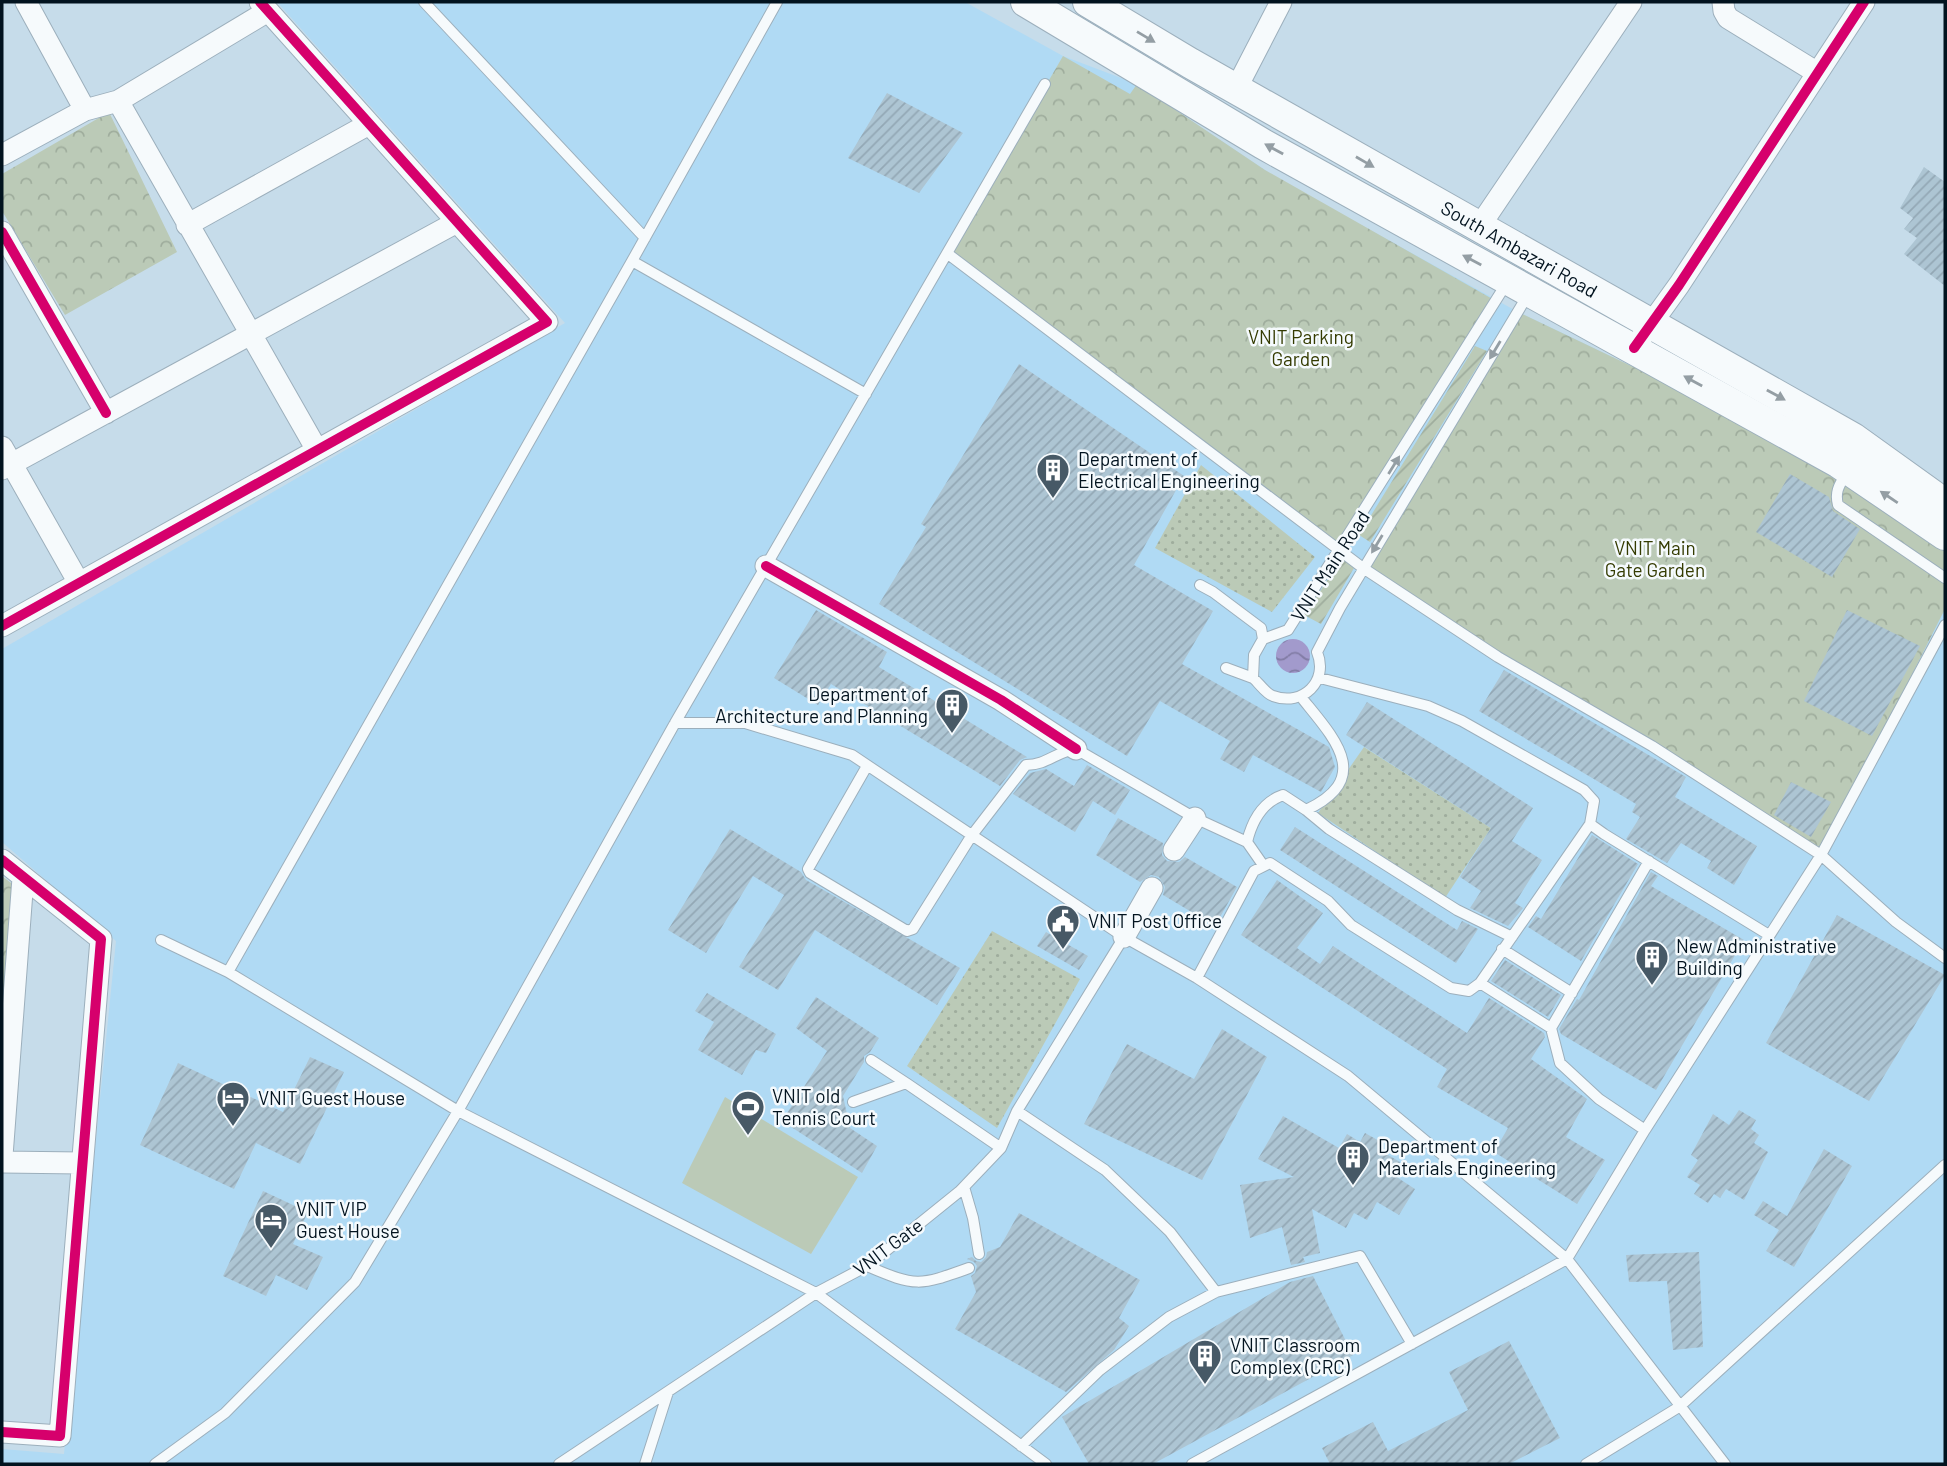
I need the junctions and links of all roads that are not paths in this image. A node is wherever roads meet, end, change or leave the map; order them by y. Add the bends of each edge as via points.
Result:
1 (26, 2) edge
2 (424, 2) edge
3 (777, 2) edge
4 (1026, 2) edge
5 (1088, 2) edge
6 (1281, 2) edge
7 (1631, 2) edge
8 (1723, 2) edge
9 (1864, 2) edge
10 (264, 6) edge
11 (1816, 72) junction
12 (1045, 84) dead end
13 (1236, 89) junction
14 (118, 101) junction
15 (85, 110) junction
16 (369, 124) junction
17 (2, 155) edge
18 (457, 222) junction
19 (187, 225) junction
20 (1479, 227) junction
21 (2, 232) edge
22 (645, 238) junction
23 (948, 254) junction
24 (632, 261) junction
25 (1519, 285) junction
26 (249, 335) junction
27 (1642, 336) junction
28 (866, 394) junction
29 (106, 413) junction
30 (317, 450) junction
31 (5, 460) edge
32 (1848, 470) junction
33 (1940, 491) edge
34 (1945, 536) edge
35 (1340, 551) junction
36 (766, 566) junction
37 (1363, 568) junction
38 (1945, 578) edge
39 (79, 583) junction
40 (1200, 585) dead end
41 (1945, 625) edge
42 (2, 626) edge
43 (1263, 639) junction
44 (1226, 668) dead end
45 (1253, 678) junction
46 (1320, 678) junction
47 (1301, 697) junction
48 (675, 723) junction
49 (1076, 749) junction
50 (867, 766) junction
51 (1306, 810) junction
52 (1195, 818) junction
53 (1590, 824) junction
54 (972, 835) junction
55 (1247, 842) junction
56 (1174, 850) dead end
57 (1821, 855) junction
58 (2, 860) edge
59 (1649, 862) junction
60 (1263, 865) junction
61 (23, 878) junction
62 (1152, 888) dead end
63 (1769, 935) junction
64 (1125, 937) junction
65 (1511, 937) junction
66 (161, 940) dead end
67 (1502, 949) junction
68 (1945, 958) edge
69 (228, 972) junction
70 (1197, 978) junction
71 (1480, 983) junction
72 (1572, 993) junction
73 (1551, 1028) junction
74 (871, 1060) dead end
75 (5, 1062) edge
76 (906, 1083) junction
77 (853, 1102) dead end
78 (458, 1111) junction
79 (1017, 1111) junction
80 (1645, 1130) junction
81 (1001, 1148) junction
82 (2, 1156) edge
83 (2, 1161) edge
84 (81, 1163) junction
85 (1945, 1165) edge
86 (964, 1187) junction
87 (979, 1254) dead end
88 (1567, 1259) junction
89 (867, 1266) junction
90 (969, 1268) dead end
91 (1216, 1292) junction
92 (816, 1293) junction
93 (1412, 1344) junction
94 (668, 1392) junction
95 (1679, 1407) junction
96 (2, 1432) edge
97 (1021, 1446) junction
98 (155, 1464) edge
99 (559, 1464) edge
100 (645, 1464) edge
101 (1046, 1464) edge
102 (1192, 1464) edge
103 (1586, 1464) edge
104 (1725, 1464) edge

1 - 15 street
2 - 22 lane
3 - 22 lane
25 -> 4 main road via 1263,144
5 -> 13 main road, South Ambazari Road
6 - 13 street
7 - 20 street
8 - 11 street via 1728,18
9 - 11 street
10 - 14 street
10 - 16 street
11 - 27 street
12 - 23 lane
13 -> 20 main road, South Ambazari Road
14 - 15 street
14 - 19 street
15 - 17 street
16 - 18 street
16 - 19 street
18 - 26 street
18 - 30 street via 547,322
19 - 26 street
20 - 27 main road, South Ambazari Road
21 - 29 street
22 - 24 lane
23 - 28 lane
23 - 35 lane
24 - 28 lane
24 - 69 lane
25 - 27 main road
35 -> 25 lane, VNIT Main Road
25 -> 37 lane, VNIT Main Road
26 - 29 street
26 - 30 street
32 -> 27 main road
27 -> 33 main road, South Ambazari Road via 1853,438
28 - 36 lane
29 - 31 street
30 - 39 street
31 - 39 street
34 -> 32 main road
32 - 38 lane via 1835,495 1838,505
35 - 37 lane
35 - 43 lane, VNIT Main Road via 1288,630
36 - 48 lane
36 - 49 street via 1002,700
37 - 46 lane, VNIT Main Road via 1317,652
37 - 57 lane via 1498,657 1652,746
39 - 42 street
40 - 43 lane via 1261,628
41 - 57 lane
43 - 45 lane via 1254,655
44 - 45 lane
45 - 47 lane via 1271,696
46 - 47 lane
46 - 53 lane via 1428,706 1462,721 1584,789 1594,801
47 - 51 lane via 1342,755 1342,779 1328,799
48 - 50 lane via 745,723 852,755
48 - 78 lane
49 - 52 lane
49 - 54 lane via 1038,765 1026,765
50 - 54 lane
50 - 54 lane via 808,869 810,873 907,931 913,929
51 - 55 lane via 1283,795 1268,800
51 - 65 lane via 1457,910
52 - 55 lane
52 - 56 street
53 - 59 lane
53 - 65 lane
54 - 64 lane
55 - 60 lane
57 - 63 lane
57 - 68 lane via 1896,922
58 - 61 street
59 - 63 lane
59 - 72 lane
60 - 70 lane via 1254,871
60 - 71 lane via 1270,863 1328,901 1351,925 1451,988 1469,990
61 - 75 street
61 - 84 street via 101,939
62 - 64 street
63 - 80 lane
64 - 70 lane
64 - 79 lane, VNIT Gate
65 - 67 lane
66 - 69 lane
67 - 71 lane
67 - 72 lane
69 - 78 lane
70 - 88 lane via 1348,1076
71 - 73 lane
72 - 73 lane
73 - 80 lane via 1560,1063 1599,1099
74 - 76 lane
75 - 82 street
76 - 77 lane
76 - 81 lane
78 - 92 lane
78 - 98 lane via 355,1282 225,1413
79 - 81 lane, VNIT Gate
79 - 91 lane via 1105,1170 1170,1232
80 - 88 lane
81 - 86 lane, VNIT Gate
83 - 84 street
84 - 96 street via 60,1436
85 - 95 lane
86 - 87 lane
86 - 89 lane, VNIT Gate
88 - 93 lane
88 - 95 lane
89 - 90 lane via 903,1281 929,1283
89 - 92 lane, VNIT Gate
91 - 93 lane via 1360,1256
91 - 97 lane via 1169,1317 1100,1370
92 - 94 lane, VNIT Gate
92 - 97 lane
93 - 102 lane
94 - 99 lane, VNIT Gate
94 - 100 lane
95 - 103 lane
95 - 104 lane
97 - 101 lane

